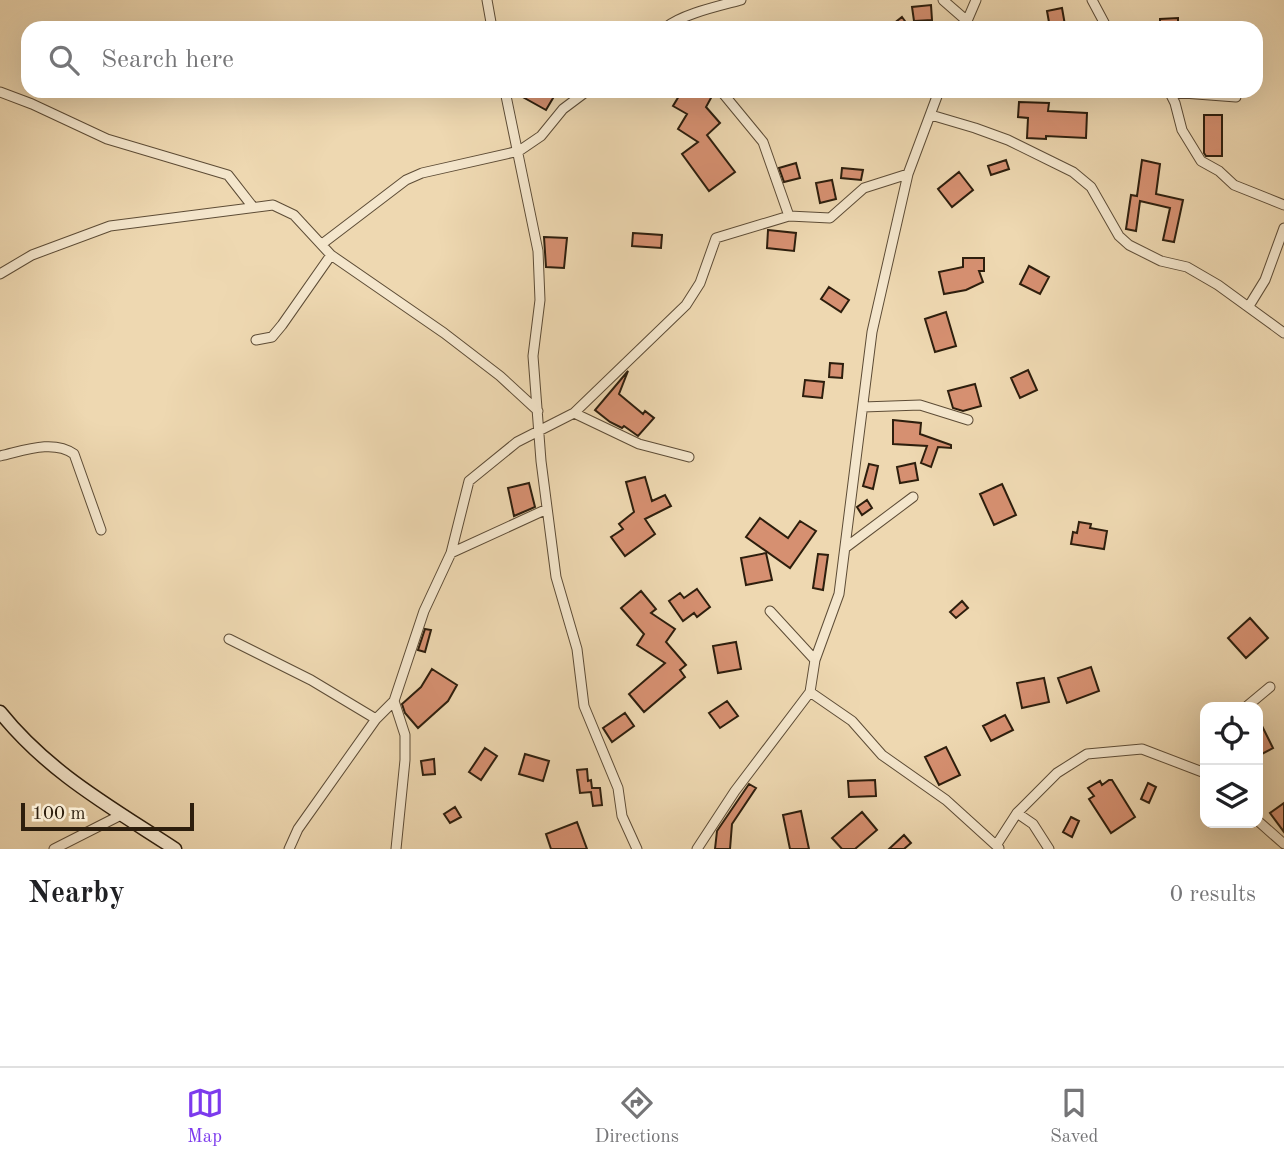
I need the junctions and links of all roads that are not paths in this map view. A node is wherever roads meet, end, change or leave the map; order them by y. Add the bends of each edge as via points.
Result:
1 (487, 0) edge
2 (741, 0) edge
3 (943, 0) edge
4 (976, 0) edge
5 (1092, 0) edge
6 (491, 21) edge
7 (679, 21) edge
8 (962, 21) edge
9 (966, 21) edge
10 (1103, 21) edge
11 (0, 92) edge
12 (507, 98) edge
13 (578, 98) edge
14 (727, 98) edge
15 (937, 98) edge
16 (1172, 98) edge
17 (931, 115) junction
18 (519, 151) junction
19 (908, 174) junction
20 (1284, 205) edge
21 (253, 207) junction
22 (789, 216) junction
23 (1284, 228) edge
24 (323, 244) junction
25 (331, 255) junction
26 (0, 274) edge
27 (1249, 306) junction
28 (1284, 333) edge
29 (256, 341) dead end
30 (863, 407) junction
31 (538, 411) junction
32 (574, 413) junction
33 (968, 420) dead end
34 (540, 430) junction
35 (0, 456) edge
36 (689, 457) dead end
37 (913, 497) dead end
38 (547, 509) junction
39 (101, 530) dead end
40 (845, 548) junction
41 (451, 553) junction
42 (770, 611) dead end
43 (229, 639) dead end
44 (815, 660) junction
45 (1270, 687) dead end
46 (810, 692) junction
47 (394, 701) junction
48 (1252, 702) edge
49 (0, 712) edge
50 (376, 719) junction
51 (1200, 767) edge
52 (1017, 813) junction
53 (121, 815) junction
54 (1263, 825) edge
55 (1284, 844) edge
56 (998, 846) edge
57 (54, 849) edge
58 (174, 849) edge
59 (289, 849) edge
60 (396, 849) edge
61 (637, 849) edge
62 (697, 849) edge
63 (1049, 849) edge

1 - 6 street
2 - 7 street
3 - 8 street
4 - 9 street
5 - 10 street
11 - 21 street via 107,139 228,175
12 - 18 street
13 - 18 street via 541,136
14 - 22 street via 763,142
15 - 17 street
16 - 20 street via 1182,130 1201,161 1219,170 1234,186
17 - 19 street
17 - 27 street via 1008,140 1073,172 1091,187 1119,236 1129,244 1161,261 1187,267
18 - 24 street via 406,180
18 - 31 street via 538,251 540,300 533,356
19 - 22 street via 864,188 830,218
19 - 30 street via 872,332
21 - 24 street via 273,205 294,215
21 - 26 street via 110,226 32,255
22 - 32 street via 716,238 687,305
23 - 27 street via 1265,280
24 - 25 street
25 - 29 street via 272,337
25 - 31 street via 444,333
27 - 28 street
30 - 33 street via 920,405
30 - 40 street
31 - 34 street
32 - 34 street
32 - 36 street via 639,444
34 - 38 street
34 - 41 street via 517,442 469,481
35 - 39 street via 48,447 74,454
37 - 40 street
38 - 41 street
38 - 61 street via 556,577 577,649 584,706
40 - 44 street via 839,594
41 - 47 street via 424,611
42 - 44 street
43 - 50 street
44 - 46 street
45 - 48 street
46 - 56 street via 852,721 882,755 946,800
46 - 62 street
47 - 50 street
47 - 60 street via 405,735
49 - 53 main road via 65,777
50 - 59 street via 298,829
51 - 52 street via 1142,749 1087,754 1057,773
52 - 56 street
52 - 63 street via 1033,824
53 - 57 street
53 - 58 main road
54 - 55 street

